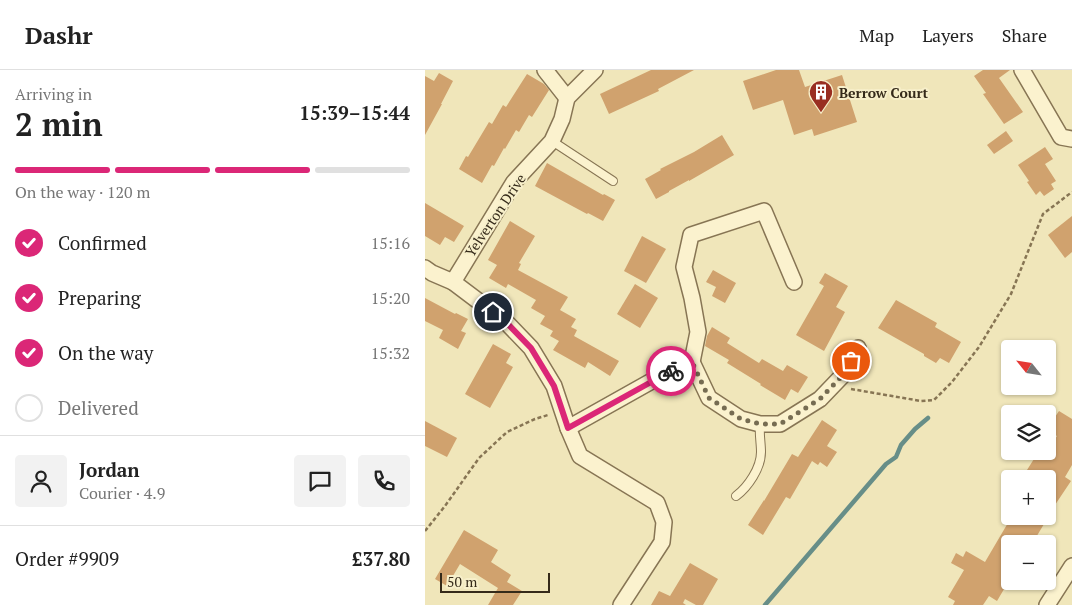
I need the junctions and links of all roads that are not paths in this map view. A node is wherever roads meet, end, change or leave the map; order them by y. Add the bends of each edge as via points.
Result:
1 (545, 70) edge
2 (595, 70) edge
3 (1022, 70) edge
4 (567, 98) junction
5 (1072, 140) edge
6 (552, 141) junction
7 (613, 181) dead end
8 (425, 268) edge
9 (453, 282) junction
10 (794, 282) dead end
11 (858, 348) dead end
12 (692, 362) junction
13 (760, 424) junction
14 (568, 428) junction
15 (736, 496) dead end
16 (1072, 566) edge
17 (621, 605) edge
18 (1047, 605) edge

1 - 4 street
2 - 4 street, Yelverton Drive
3 - 5 street via 1061,137
4 - 6 street, Yelverton Drive
6 - 7 lane
6 - 9 street, Yelverton Drive via 514,182
8 - 9 street
9 - 14 street via 506,322 531,348 554,386
10 - 12 street via 764,211 691,235 684,267 697,332
11 - 13 street via 844,374 820,399 780,424
12 - 13 street via 709,398 741,419
12 - 14 street via 666,373
13 - 15 lane via 760,459 748,484
14 - 17 street via 580,456 657,504 664,522 662,542
16 - 18 street

